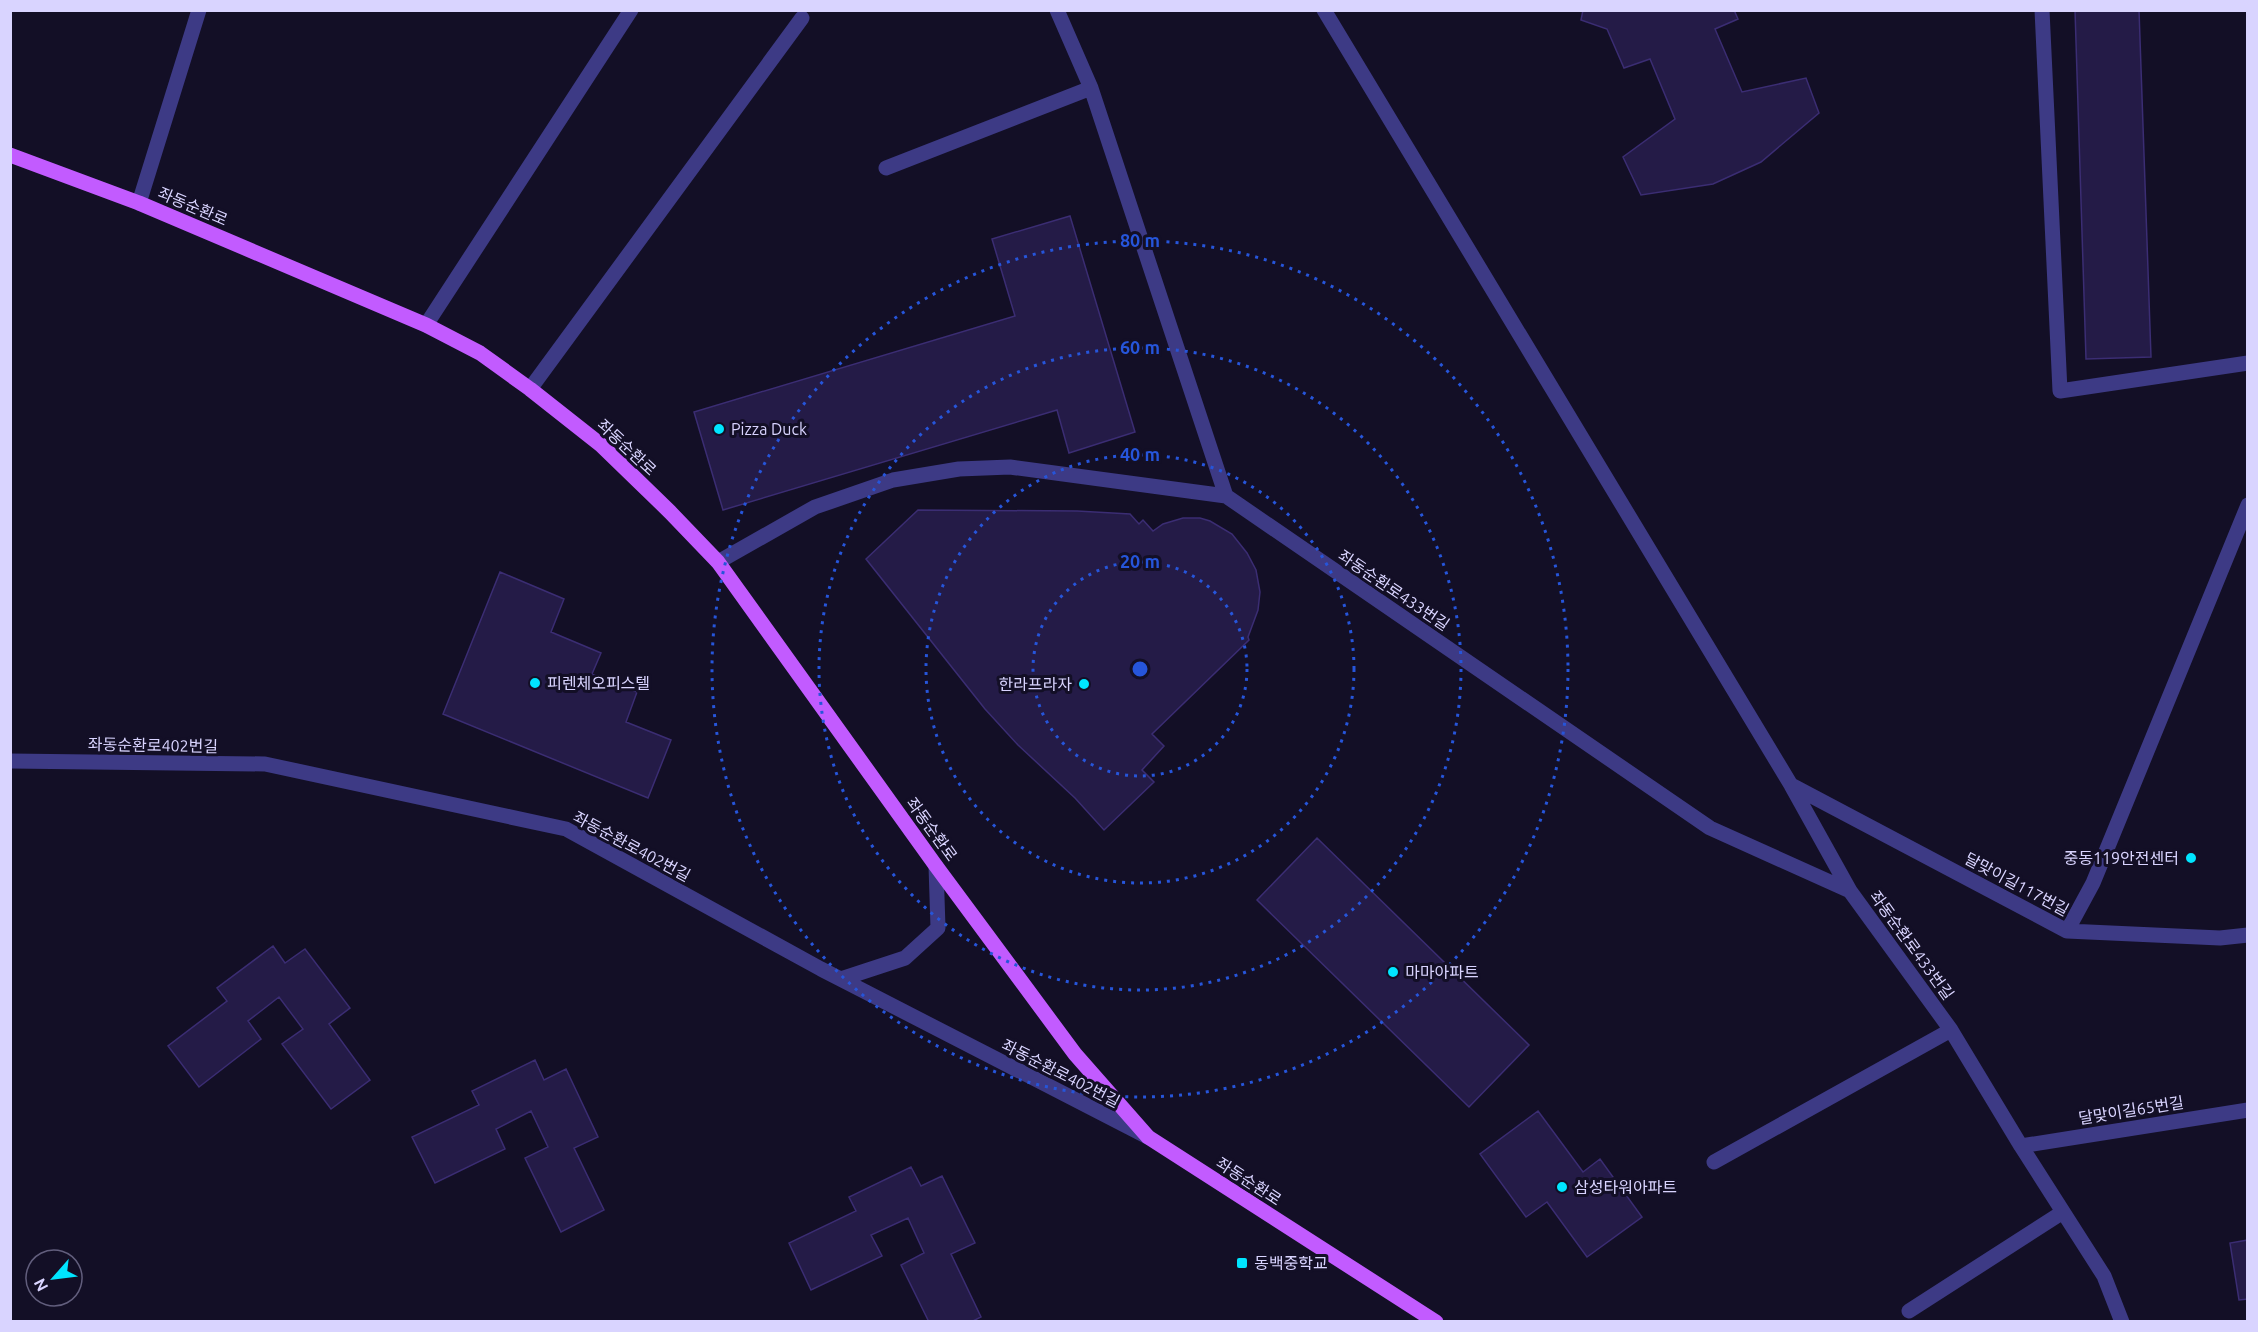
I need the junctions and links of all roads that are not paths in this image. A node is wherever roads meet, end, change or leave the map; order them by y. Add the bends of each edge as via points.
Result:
1 (199, 10) edge
2 (631, 10) edge
3 (1057, 10) edge
4 (1324, 10) edge
5 (2042, 10) edge
6 (802, 18) dead end
7 (1091, 88) junction
8 (10, 155) edge
9 (886, 168) dead end
10 (139, 203) junction
11 (426, 325) junction
12 (2247, 363) edge
13 (530, 389) junction
14 (1226, 496) junction
15 (2247, 505) edge
16 (718, 562) junction
17 (10, 761) edge
18 (1791, 785) junction
19 (936, 866) junction
20 (1850, 891) junction
21 (2067, 931) junction
22 (2247, 935) edge
23 (841, 979) junction
24 (1951, 1030) junction
25 (2247, 1110) edge
26 (1148, 1137) junction
27 (2021, 1146) junction
28 (1714, 1162) dead end
29 (2063, 1212) junction
30 (1909, 1311) dead end
31 (1436, 1321) edge
32 (2122, 1322) edge

1 - 10 street
2 - 11 street
3 - 7 street
4 - 18 street
5 - 12 street via 2060,391
6 - 13 street
7 - 9 street
7 - 14 street
8 - 10 main road, 좌동순환로
10 - 11 main road, 좌동순환로
11 - 13 main road, 좌동순환로 via 480,353
13 - 16 main road, 좌동순환로 via 601,445
14 - 16 street, 좌동순환로433번길 via 1010,467 959,469 893,480 815,507
14 - 20 street, 좌동순환로433번길 via 1710,828
15 - 21 street via 2093,883
16 - 19 main road, 좌동순환로
17 - 23 street, 좌동순환로402번길 via 265,764 566,829
18 - 20 street
18 - 21 street, 달맞이길117번길
19 - 23 street via 938,928 905,958
19 - 26 main road, 좌동순환로 via 1075,1054
20 - 24 street, 좌동순환로433번길
21 - 22 street, 달맞이길117번길 via 2220,938
23 - 26 street, 좌동순환로402번길
24 - 27 street, 좌동순환로433번길
24 - 28 street
25 - 27 street, 달맞이길65번길
26 - 31 main road, 좌동순환로
27 - 29 street, 좌동순환로433번길
29 - 30 street
29 - 32 street, 좌동순환로433번길 via 2104,1276

